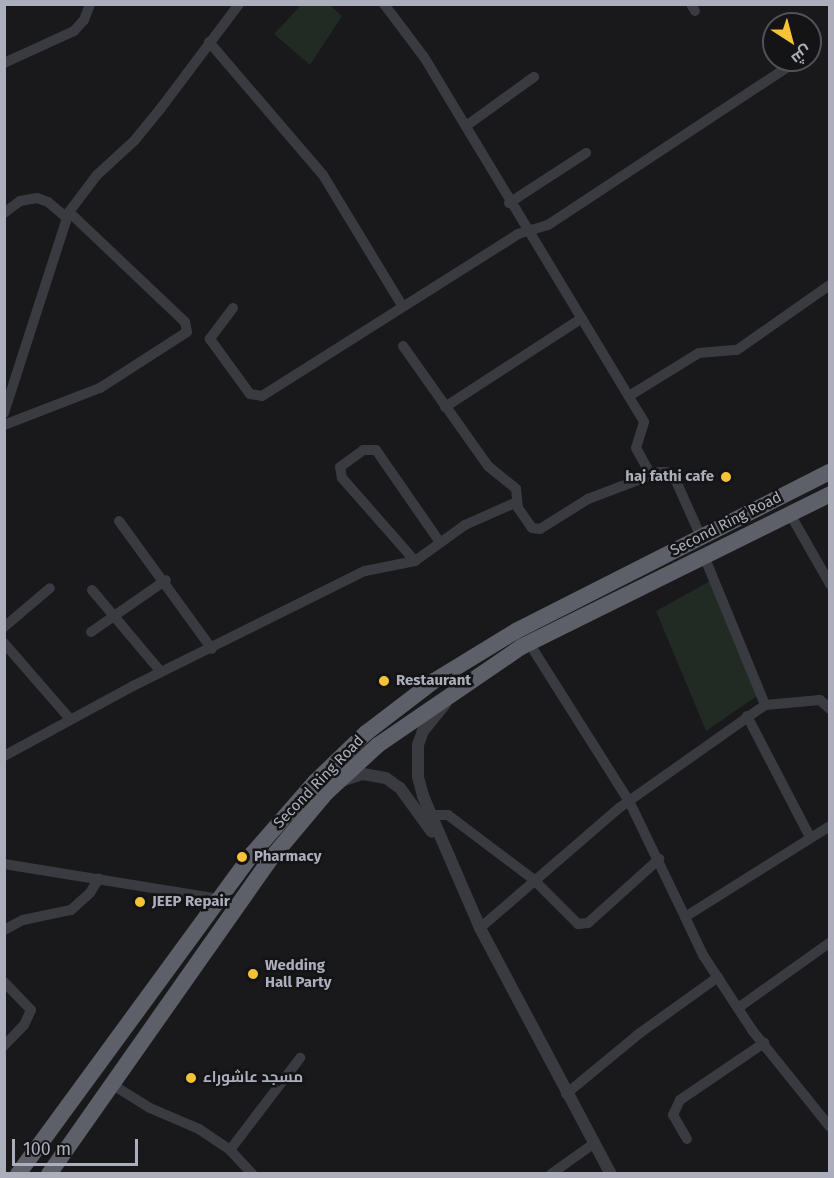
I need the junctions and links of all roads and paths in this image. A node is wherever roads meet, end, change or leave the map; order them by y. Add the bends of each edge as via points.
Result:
1 (90, 4) edge
2 (239, 4) edge
3 (384, 4) edge
4 (209, 42) junction
5 (4, 63) edge
6 (780, 72) edge
7 (534, 77) dead end
8 (466, 126) junction
9 (586, 153) dead end
10 (509, 203) junction
11 (4, 213) edge
12 (68, 215) junction
13 (526, 231) junction
14 (830, 285) edge
15 (403, 307) junction
16 (233, 308) dead end
17 (582, 318) junction
18 (403, 346) dead end
19 (629, 396) junction
20 (446, 407) junction
21 (4, 413) edge
22 (4, 425) edge
23 (830, 472) edge
24 (650, 473) junction
25 (830, 494) edge
26 (517, 502) junction
27 (790, 514) junction
28 (119, 521) dead end
29 (701, 537) junction
30 (439, 541) junction
31 (704, 556) junction
32 (415, 561) junction
33 (166, 580) junction
34 (830, 584) edge
35 (50, 588) dead end
36 (92, 590) dead end
37 (114, 615) junction
38 (4, 627) edge
39 (91, 632) dead end
40 (4, 643) edge
41 (529, 643) junction
42 (212, 649) junction
43 (161, 672) junction
44 (464, 686) junction
45 (825, 697) edge
46 (765, 705) junction
47 (830, 709) edge
48 (747, 716) junction
49 (70, 719) junction
50 (4, 756) edge
51 (337, 782) junction
52 (629, 801) junction
53 (430, 815) junction
54 (830, 826) edge
55 (810, 837) junction
56 (659, 859) junction
57 (4, 864) edge
58 (99, 878) junction
59 (532, 879) junction
60 (219, 899) junction
61 (685, 917) junction
62 (480, 928) junction
63 (4, 930) edge
64 (829, 943) edge
65 (718, 977) junction
66 (4, 982) edge
67 (738, 1008) junction
68 (764, 1043) junction
69 (4, 1046) edge
70 (300, 1058) dead end
71 (113, 1085) junction
72 (566, 1094) junction
73 (830, 1127) edge
74 (687, 1139) dead end
75 (590, 1147) junction
76 (230, 1150) junction
77 (18, 1173) edge
78 (48, 1173) edge
79 (252, 1173) edge
80 (550, 1173) edge
81 (604, 1173) edge
82 (611, 1173) edge

1 - 5 street via 74,31
2 - 4 street
3 - 8 street via 411,37
4 - 12 street via 161,108 134,141 97,175
4 - 15 street via 323,175
6 - 13 street via 548,225
7 - 8 street
8 - 10 street
9 - 10 street
10 - 13 street
11 - 12 street via 20,201 37,198
12 - 21 street
12 - 22 street via 185,322 187,332 100,388
13 - 15 street
13 - 17 street
14 - 19 street via 737,350 699,353
15 - 16 street via 269,393 256,396 210,339
17 - 19 street
17 - 20 street
18 - 20 street
19 - 24 street via 644,425 636,443
20 - 26 street via 488,466 516,489
23 - 29 highway, Second Ring Road
24 - 26 street via 588,500 540,529 532,528
24 - 29 street via 667,472 676,481
25 - 27 highway, Second Ring Road
26 - 30 street
27 - 31 highway, Second Ring Road
27 - 34 street
28 - 33 street
29 - 60 highway, Second Ring Road via 516,631 405,702 315,782
30 - 32 street
30 - 32 street via 376,450 363,450 340,467 342,478
31 - 41 highway, Second Ring Road
31 - 46 street
32 - 42 street via 365,571
33 - 37 street
33 - 42 street
35 - 38 street
36 - 37 street
37 - 39 street
37 - 43 street
40 - 49 street
41 - 44 highway, Second Ring Road
41 - 52 street
42 - 43 street
43 - 49 street
44 - 51 highway, Second Ring Road via 378,745
44 - 53 street via 429,723 418,745 418,777
45 - 46 street
45 - 47 street
46 - 48 street
48 - 52 street
48 - 55 street
49 - 50 street
51 - 71 highway, Second Ring Road via 268,862
51 - 75 street via 363,774 386,778 400,788 429,827 525,1029
52 - 56 street
52 - 59 street
53 - 59 street via 448,815
53 - 62 street
54 - 55 street
55 - 61 street
56 - 59 street via 583,925 573,921
56 - 61 street
57 - 58 street
58 - 60 street
58 - 63 street via 90,893 71,910 23,920
59 - 62 street
60 - 77 highway, Second Ring Road
61 - 65 street
62 - 72 street
64 - 67 street
65 - 67 street
65 - 72 street via 640,1033
66 - 69 street via 31,1010 24,1025
67 - 68 street
68 - 73 street
68 - 74 street via 680,1100 673,1115
70 - 76 street
71 - 76 street via 150,1108 199,1129
71 - 78 highway, Second Ring Road
72 - 82 street
75 - 80 street
75 - 81 street
76 - 79 street

